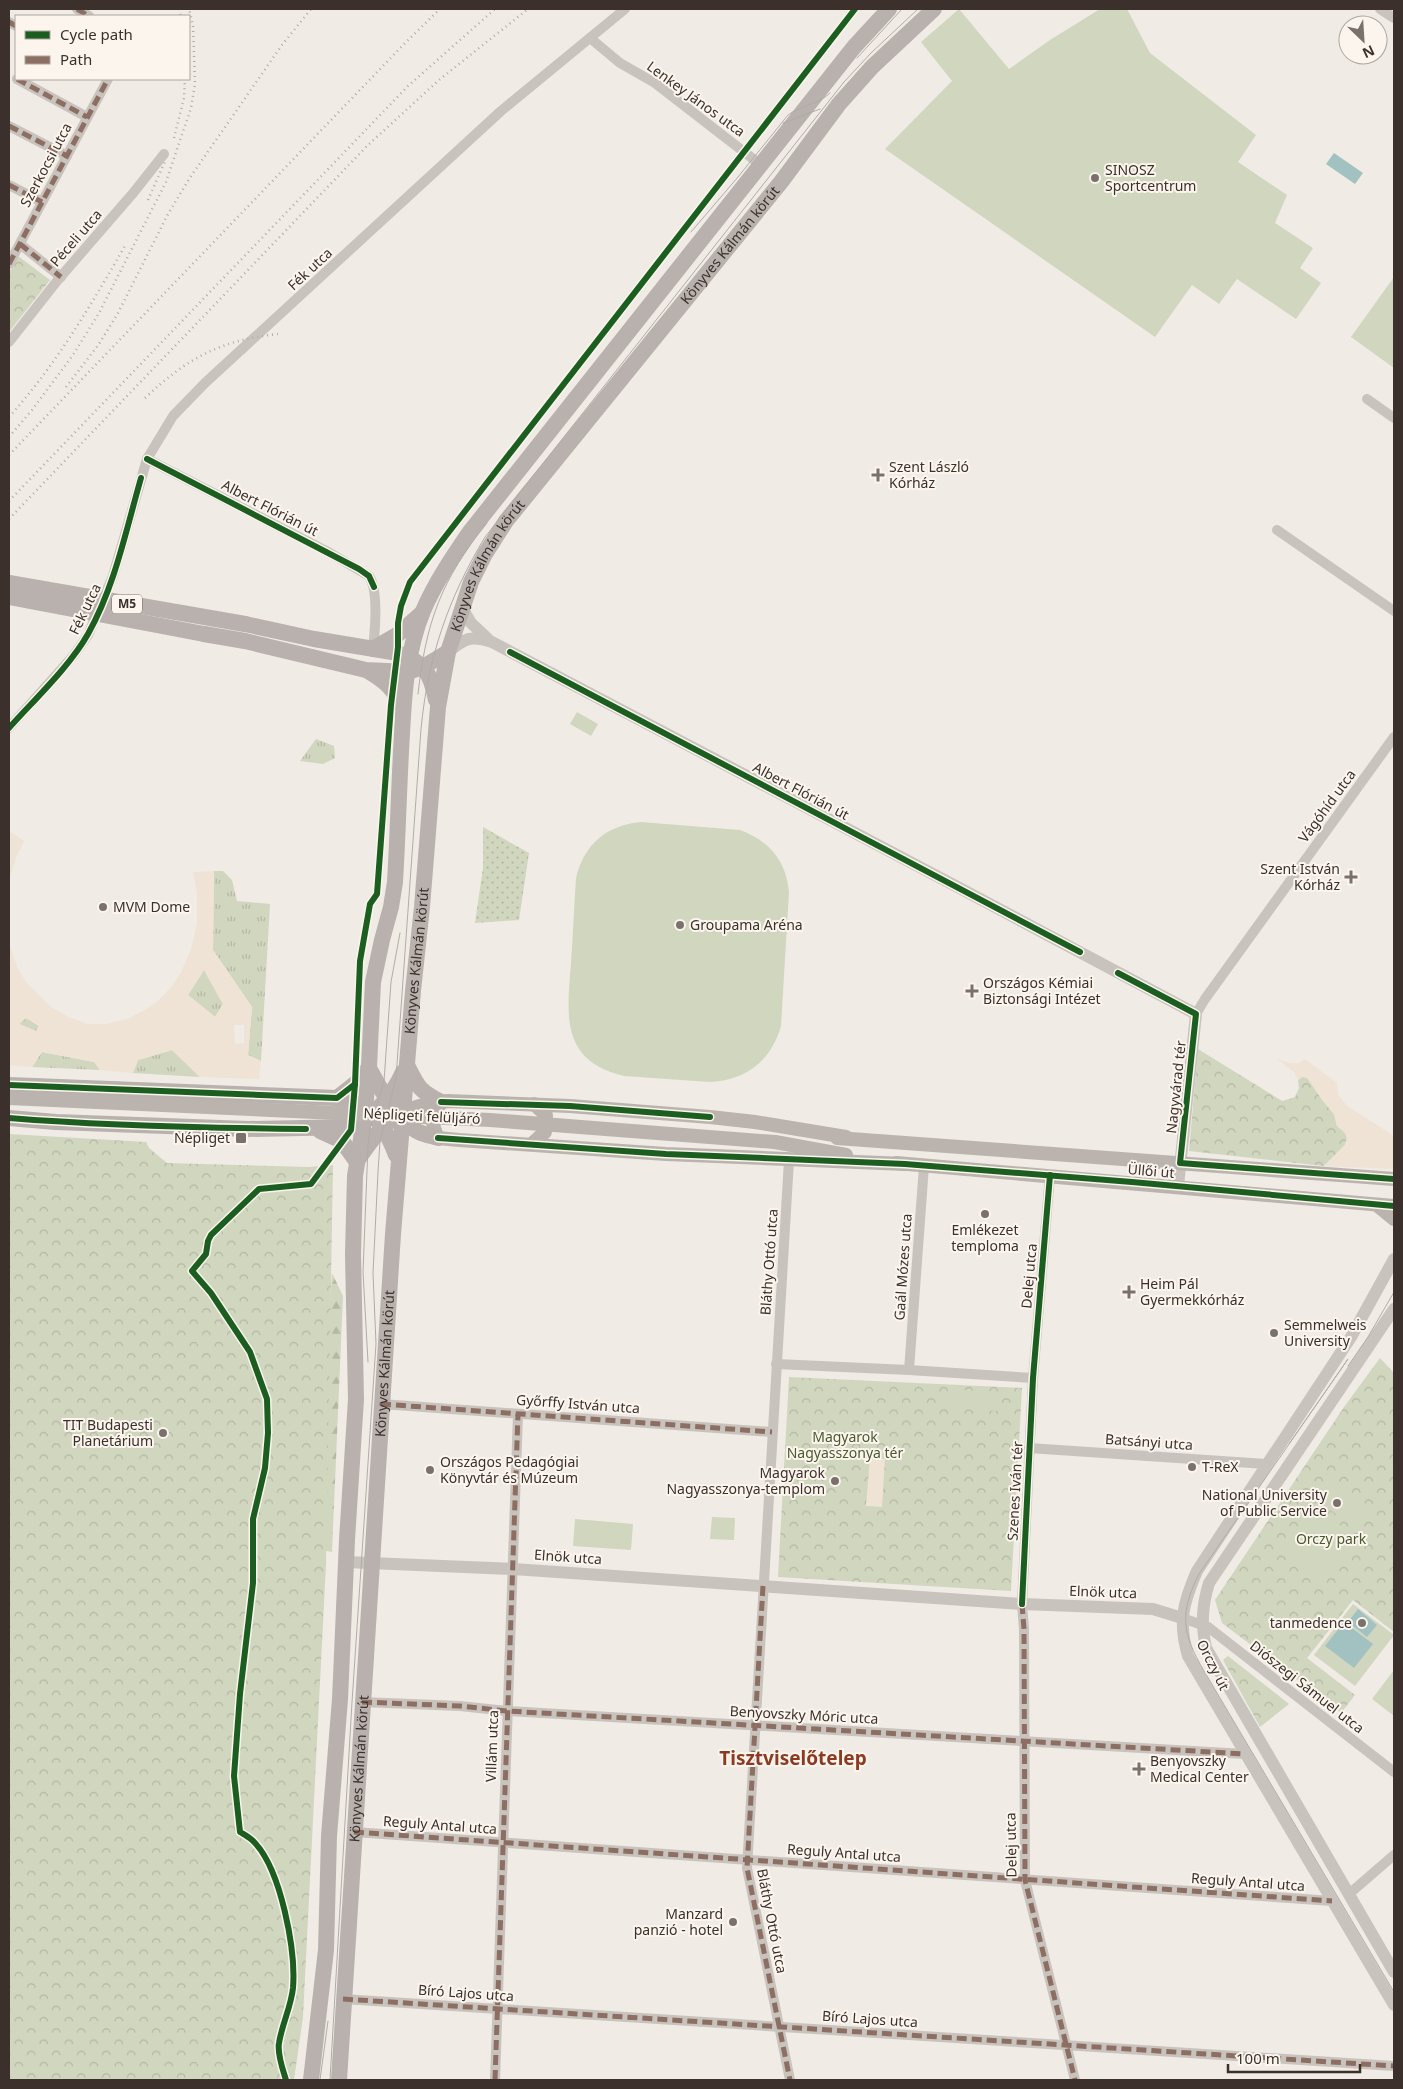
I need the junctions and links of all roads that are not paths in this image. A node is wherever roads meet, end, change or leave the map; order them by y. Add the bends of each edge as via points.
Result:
1 (77, 9) edge
2 (626, 9) edge
3 (889, 9) edge
4 (934, 9) edge
5 (1380, 9) edge
6 (88, 15) edge
7 (1394, 18) edge
8 (590, 38) junction
9 (19, 80) edge
10 (107, 80) edge
11 (87, 117) junction
12 (9, 126) edge
13 (164, 154) dead end
14 (67, 156) junction
15 (762, 165) junction
16 (9, 185) edge
17 (42, 202) junction
18 (15, 247) edge
19 (9, 264) edge
20 (61, 277) junction
21 (9, 342) edge
22 (1367, 399) dead end
23 (1394, 418) edge
24 (148, 459) junction
25 (1277, 530) dead end
26 (9, 583) edge
27 (9, 597) edge
28 (462, 608) junction
29 (1394, 611) edge
30 (422, 613) junction
31 (492, 642) junction
32 (373, 648) junction
33 (448, 652) junction
34 (413, 665) junction
35 (366, 670) junction
36 (403, 707) junction
37 (438, 707) junction
38 (9, 728) edge
39 (1394, 737) edge
40 (1196, 1014) junction
41 (406, 1063) junction
42 (369, 1067) junction
43 (9, 1085) edge
44 (254, 1095) junction
45 (287, 1095) junction
46 (9, 1098) edge
47 (337, 1098) junction
48 (387, 1099) junction
49 (441, 1102) junction
50 (534, 1104) junction
51 (367, 1114) junction
52 (401, 1114) junction
53 (9, 1118) edge
54 (382, 1128) junction
55 (248, 1129) junction
56 (284, 1129) junction
57 (316, 1129) junction
58 (846, 1137) junction
59 (438, 1138) junction
60 (775, 1142) junction
61 (532, 1144) junction
62 (398, 1160) junction
63 (789, 1160) junction
64 (357, 1162) junction
65 (1180, 1163) junction
66 (905, 1164) junction
67 (924, 1166) junction
68 (1050, 1175) junction
69 (1394, 1179) edge
70 (1178, 1186) junction
71 (1377, 1204) junction
72 (1394, 1206) edge
73 (1394, 1219) edge
74 (1394, 1258) edge
75 (1394, 1309) edge
76 (776, 1364) junction
77 (909, 1370) junction
78 (1033, 1378) junction
79 (381, 1404) junction
80 (518, 1414) junction
81 (772, 1432) junction
82 (1030, 1448) junction
83 (1266, 1464) junction
84 (346, 1562) junction
85 (371, 1562) junction
86 (513, 1569) junction
87 (762, 1586) junction
88 (1022, 1604) junction
89 (1182, 1618) junction
90 (1202, 1624) junction
91 (362, 1702) junction
92 (507, 1711) junction
93 (755, 1726) junction
94 (1025, 1742) junction
95 (1245, 1754) junction
96 (1394, 1772) edge
97 (354, 1832) junction
98 (503, 1843) junction
99 (1394, 1855) edge
100 (747, 1860) junction
101 (1025, 1880) junction
102 (1349, 1894) junction
103 (1332, 1901) junction
104 (1394, 1972) edge
105 (344, 1999) junction
106 (1394, 2005) edge
107 (497, 2008) junction
108 (780, 2027) junction
109 (1065, 2045) junction
110 (1394, 2066) edge
111 (311, 2080) edge
112 (339, 2080) edge
113 (495, 2080) edge
114 (790, 2080) edge
115 (1075, 2080) edge

1 - 6 street
2 - 8 street, Fék utca
3 - 15 main road, Könyves Kálmán körút via 854,47
4 - 28 main road, Könyves Kálmán körút via 872,67 839,104 781,182 506,520 471,582
5 - 7 street
8 - 15 street, Lenkey János utca
8 - 24 street, Fék utca via 501,111 205,383 173,416
9 - 11 street
10 - 11 street, Szerkocsi utca
11 - 14 street, Szerkocsi utca
12 - 14 street
13 - 20 street, Péceli utca
14 - 17 street, Szerkocsi utca
15 - 30 main road, Könyves Kálmán körút via 469,533 439,578
16 - 17 street
17 - 18 street, Szerkocsi utca
18 - 19 street, Szerkocsi utca
18 - 20 street
20 - 21 street, Péceli utca
22 - 23 street
24 - 32 street, Albert Flórián út via 369,576 374,587
24 - 38 street, Fék utca via 111,584 88,634
25 - 29 street
26 - 32 main road, M5, bridge
27 - 35 main road, M5, bridge via 245,641
28 - 31 street, Albert Flórián út via 471,623
28 - 33 main road, Könyves Kálmán körút
30 - 32 main road via 397,635
30 - 34 main road, Könyves Kálmán körút
31 - 33 street, Albert Flórián út via 477,637 465,639
31 - 40 street, Albert Flórián út
32 - 34 main road, M5
33 - 34 main road
33 - 37 main road, Könyves Kálmán körút
34 - 35 main road
34 - 36 main road, Könyves Kálmán körút
34 - 37 main road via 430,675
35 - 36 main road, M5 via 392,688
36 - 42 main road, Könyves Kálmán körút via 395,882 373,982
37 - 41 main road, Könyves Kálmán körút
39 - 40 street, Vágóhíd utca
40 - 65 street, Nagyvárad tér
41 - 48 main road
41 - 49 main road via 424,1094
41 - 52 main road, Könyves Kálmán körút
42 - 47 main road via 361,1079
42 - 48 main road
42 - 51 main road, Könyves Kálmán körút
43 - 44 main road
44 - 45 main road
44 - 55 main road via 241,1113 244,1127
45 - 47 main road
45 - 56 main road via 295,1110 295,1118 291,1126
46 - 60 main road, Népligeti felüljáró, bridge via 490,1120
47 - 51 main road via 354,1101
48 - 51 main road
48 - 52 main road
49 - 50 main road
49 - 52 main road via 414,1107
49 - 59 main road via 434,1113 432,1125
50 - 58 main road via 719,1118
50 - 61 main road via 546,1115 545,1132
51 - 54 main road
51 - 57 main road via 351,1128
51 - 64 main road, Könyves Kálmán körút
52 - 54 main road
52 - 59 main road via 418,1132
52 - 62 main road, Könyves Kálmán körút
53 - 55 main road
54 - 62 main road
54 - 64 main road
55 - 56 main road
56 - 57 main road
57 - 64 main road via 342,1141
58 - 60 main road, Üllői út
58 - 65 main road, Üllői út
59 - 61 main road
59 - 62 main road via 409,1147
60 - 66 main road, Üllői út
61 - 63 main road
62 - 79 main road, Könyves Kálmán körút
63 - 66 main road
63 - 76 street, Bláthy Ottó utca
64 - 84 main road, Könyves Kálmán körút via 353,1254 356,1399
65 - 69 main road, Üllői út
65 - 70 street, Nagyvárad tér
66 - 67 main road, Üllői út
67 - 68 main road, Üllői út
67 - 77 street, Gaál Mózes utca
68 - 70 main road, Üllői út
68 - 78 street, Delej utca
70 - 71 main road, Üllői út
71 - 72 main road, Üllői út
71 - 73 main road
74 - 83 street, Orczy út via 1351,1337
75 - 90 street, Orczy út via 1209,1583 1204,1596
76 - 77 street
76 - 81 street
77 - 78 street
78 - 82 street, Szenes Iván tér
79 - 80 street, Győrffy István utca
79 - 85 main road, Könyves Kálmán körút
80 - 81 street, Győrffy István utca
80 - 86 street, Villám utca
81 - 87 street
82 - 83 street, Batsányi utca
82 - 88 street, Szenes Iván tér
83 - 89 street, Orczy út via 1197,1571 1187,1594
84 - 85 street, Elnök utca
84 - 111 main road, Könyves Kálmán körút via 329,1836 326,1950
85 - 86 street, Elnök utca
85 - 91 main road, Könyves Kálmán körút
86 - 87 street, Elnök utca
86 - 92 street, Villám utca
87 - 88 street
87 - 93 street, Bláthy Ottó utca
88 - 89 street, Elnök utca via 1153,1609
88 - 94 street, Delej utca
89 - 90 street
89 - 95 street, Orczy út via 1188,1656
90 - 96 street, Diószegi Sámuel utca
90 - 102 street, Orczy út via 1206,1648
91 - 92 street, Benyovszky Móric utca
91 - 97 main road, Könyves Kálmán körút
92 - 93 street, Benyovszky Móric utca
92 - 98 street, Villám utca
93 - 94 street, Benyovszky Móric utca
93 - 100 street, Bláthy Ottó utca
94 - 95 street, Benyovszky Móric utca
94 - 101 street, Delej utca
95 - 103 street, Orczy út
97 - 98 street, Reguly Antal utca
97 - 105 main road, Könyves Kálmán körút
98 - 100 street, Reguly Antal utca
98 - 107 street, Villám utca
99 - 102 street
100 - 101 street, Reguly Antal utca
100 - 108 street, Bláthy Ottó utca
101 - 103 street, Reguly Antal utca
101 - 109 street, Delej utca
102 - 103 street
102 - 104 street, Orczy út
103 - 106 street, Orczy út
105 - 107 street, Bíró Lajos utca
105 - 112 main road, Könyves Kálmán körút
107 - 108 street, Bíró Lajos utca
107 - 113 street, Villám utca
108 - 109 street, Bíró Lajos utca
108 - 114 street, Bláthy Ottó utca
109 - 110 street, Bíró Lajos utca
109 - 115 street, Delej utca

